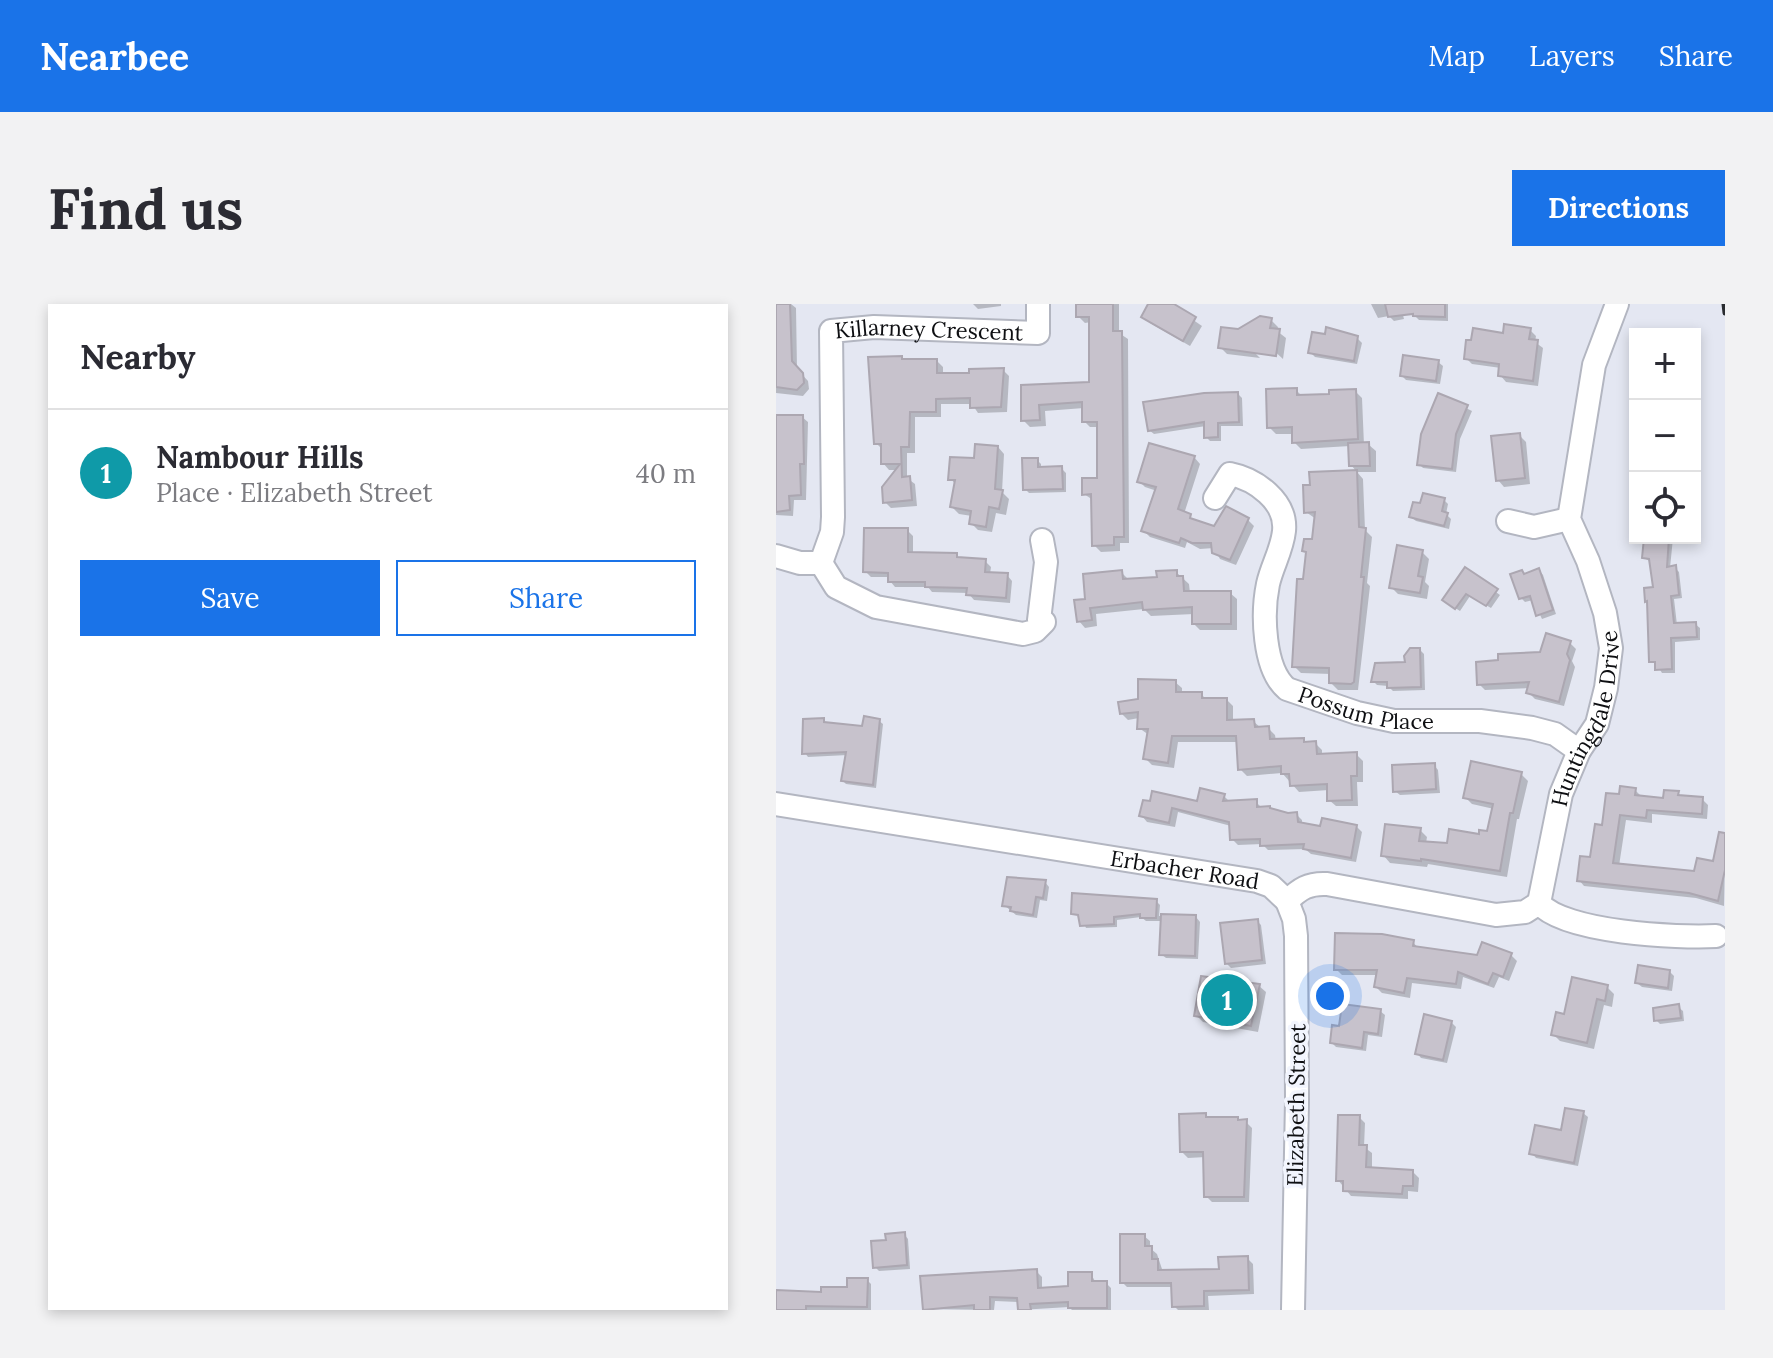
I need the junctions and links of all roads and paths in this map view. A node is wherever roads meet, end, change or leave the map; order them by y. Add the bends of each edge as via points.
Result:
1 (1038, 304) edge
2 (1617, 304) edge
3 (1215, 498) dead end
4 (1569, 519) junction
5 (1508, 521) dead end
6 (1042, 540) dead end
7 (776, 556) edge
8 (821, 563) junction
9 (1579, 751) junction
10 (776, 804) edge
11 (1287, 901) junction
12 (1539, 903) junction
13 (1716, 936) dead end
14 (1293, 1310) edge

1 - 8 street, Killarney Crescent via 1038,333 874,327 831,331 833,517
2 - 4 street via 1594,365
3 - 9 street, Possum Place via 1230,474 1243,477 1270,495 1283,515 1283,539 1267,589 1266,651 1277,681 1287,689 1394,721 1480,721 1532,728 1555,734
4 - 5 street via 1534,527
4 - 9 street, Huntingdale Drive via 1598,588 1611,648 1604,704
6 - 8 street via 1046,562 1039,620 1044,622 1023,634 876,607 836,587
7 - 8 street
9 - 12 street, Huntingdale Drive via 1561,794
10 - 11 street, Erbacher Road via 1257,881
11 - 12 street, Erbacher Road via 1313,884 1496,915 1525,912
11 - 14 street, Elizabeth Street via 1296,936
12 - 13 street via 1564,920 1667,937

